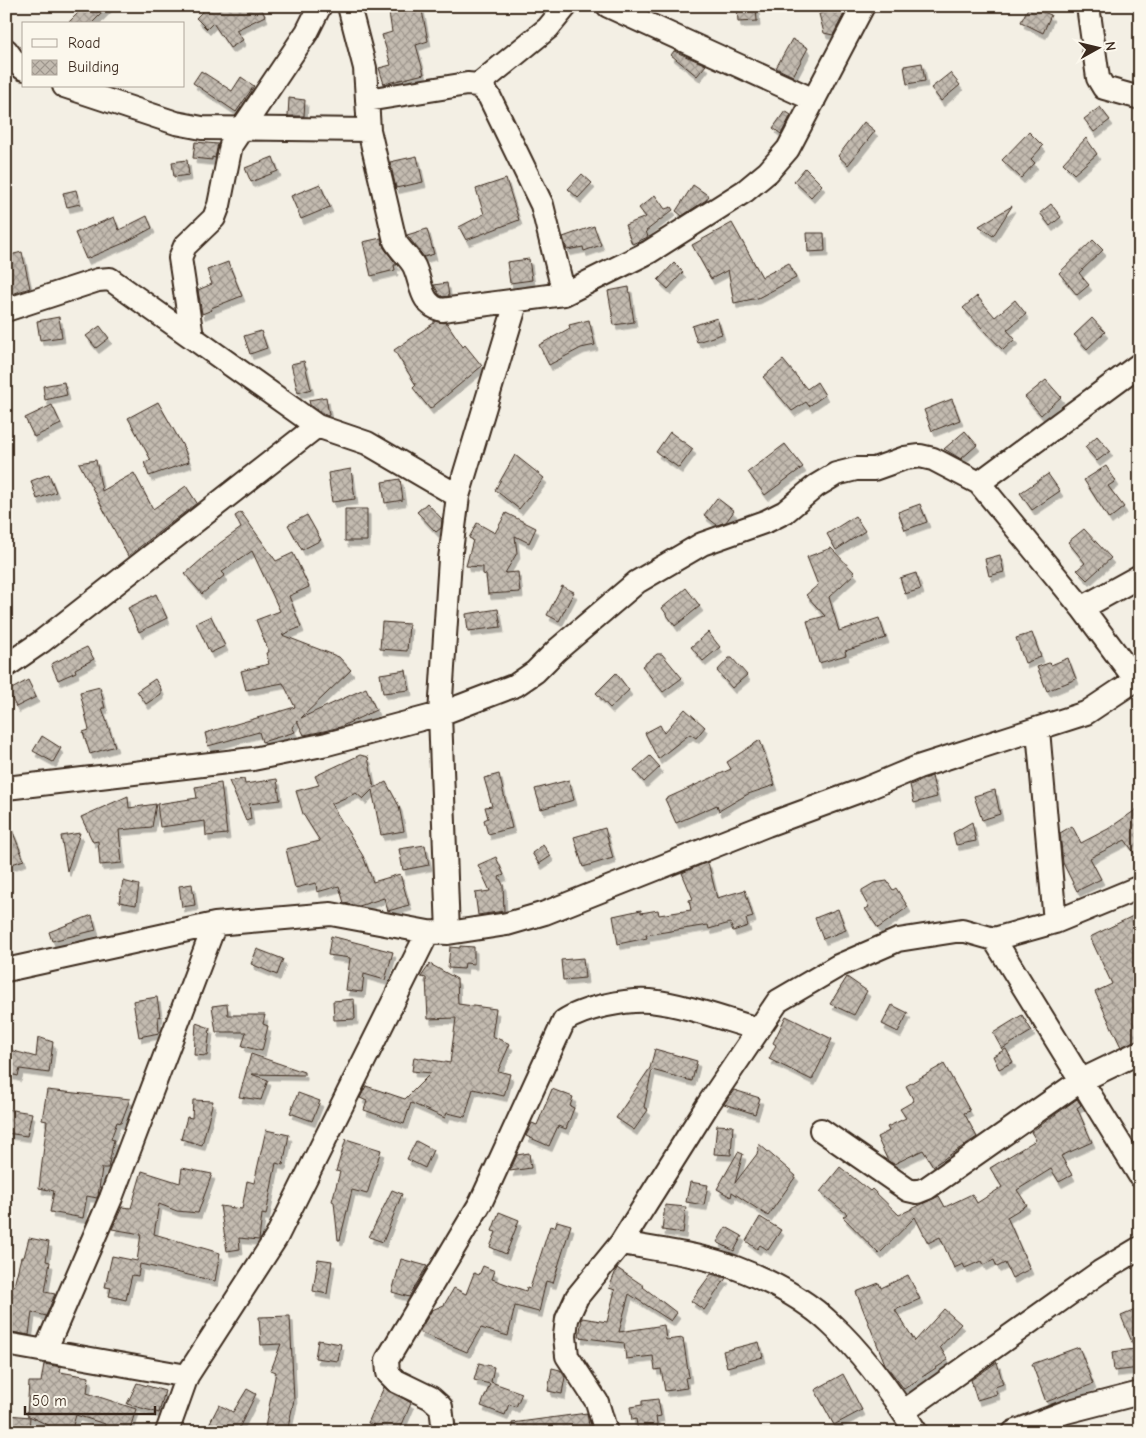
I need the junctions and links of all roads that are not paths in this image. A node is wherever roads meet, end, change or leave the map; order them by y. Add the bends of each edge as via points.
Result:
1 (320, 6) edge
2 (349, 6) edge
3 (566, 6) edge
4 (608, 6) edge
5 (863, 6) edge
6 (1088, 6) edge
7 (6, 50) edge
8 (22, 67) edge
9 (478, 85) junction
10 (70, 88) edge
11 (1140, 98) edge
12 (367, 100) junction
13 (814, 100) junction
14 (243, 130) junction
15 (369, 130) junction
16 (564, 294) junction
17 (517, 300) junction
18 (6, 310) edge
19 (192, 337) junction
20 (1140, 364) edge
21 (317, 426) junction
22 (979, 483) junction
23 (458, 496) junction
24 (1140, 576) edge
25 (1082, 608) junction
26 (6, 666) edge
27 (1137, 678) edge
28 (440, 714) junction
29 (1038, 730) junction
30 (6, 788) edge
31 (1140, 888) edge
32 (1055, 922) junction
33 (215, 924) junction
34 (438, 932) junction
35 (994, 939) junction
36 (6, 970) edge
37 (758, 1029) junction
38 (1140, 1052) edge
39 (1080, 1081) junction
40 (821, 1130) dead end
41 (1140, 1176) edge
42 (621, 1243) junction
43 (1140, 1248) edge
44 (6, 1344) edge
45 (45, 1351) junction
46 (187, 1376) junction
47 (1140, 1393) edge
48 (903, 1412) junction
49 (167, 1432) edge
50 (444, 1432) edge
51 (606, 1432) edge
52 (916, 1432) edge
53 (1014, 1432) edge

1 - 14 street via 307,32
2 - 12 street via 365,68
3 - 9 street via 548,28
4 - 13 street
5 - 13 street
6 - 11 street via 1098,78 1104,88
7 - 8 street
9 - 12 street
9 - 16 street via 489,96 542,205
10 - 14 street via 176,123
12 - 15 street
13 - 16 street via 788,148 768,172 744,191 649,252
14 - 15 street
14 - 19 street via 232,145 214,218 185,246 180,258
15 - 17 street via 395,241 400,252 413,265 425,300 432,308 442,310
16 - 17 street
17 - 23 street
18 - 19 street via 110,279
19 - 21 street
20 - 22 street
21 - 23 street via 367,444
21 - 26 street
22 - 25 street
22 - 28 street via 933,459 920,456 874,469 836,474 785,512 702,544 637,582 516,686
23 - 28 street via 448,584
24 - 25 street
25 - 27 street
27 - 29 street via 1086,713
28 - 30 street via 327,744 254,759
28 - 34 street
29 - 32 street
29 - 34 street via 918,767 545,913 507,924
31 - 32 street
32 - 35 street
33 - 34 street via 331,914
33 - 36 street
33 - 45 street via 111,1198
34 - 46 street via 276,1238
35 - 37 street via 962,930 898,940 795,989 778,1002
35 - 39 street
37 - 42 street
37 - 50 street via 648,1001 575,1013 564,1021 481,1202 387,1360 388,1373 396,1381 431,1398 441,1408
38 - 39 street
39 - 40 street via 917,1192 908,1190
39 - 41 street
42 - 48 street via 735,1268 804,1303 831,1324 873,1370
42 - 51 street via 578,1297 567,1319 565,1336 567,1356 597,1402
43 - 48 street via 1100,1272
44 - 45 street
45 - 46 street
46 - 49 street
47 - 53 street via 1066,1412
48 - 52 street

